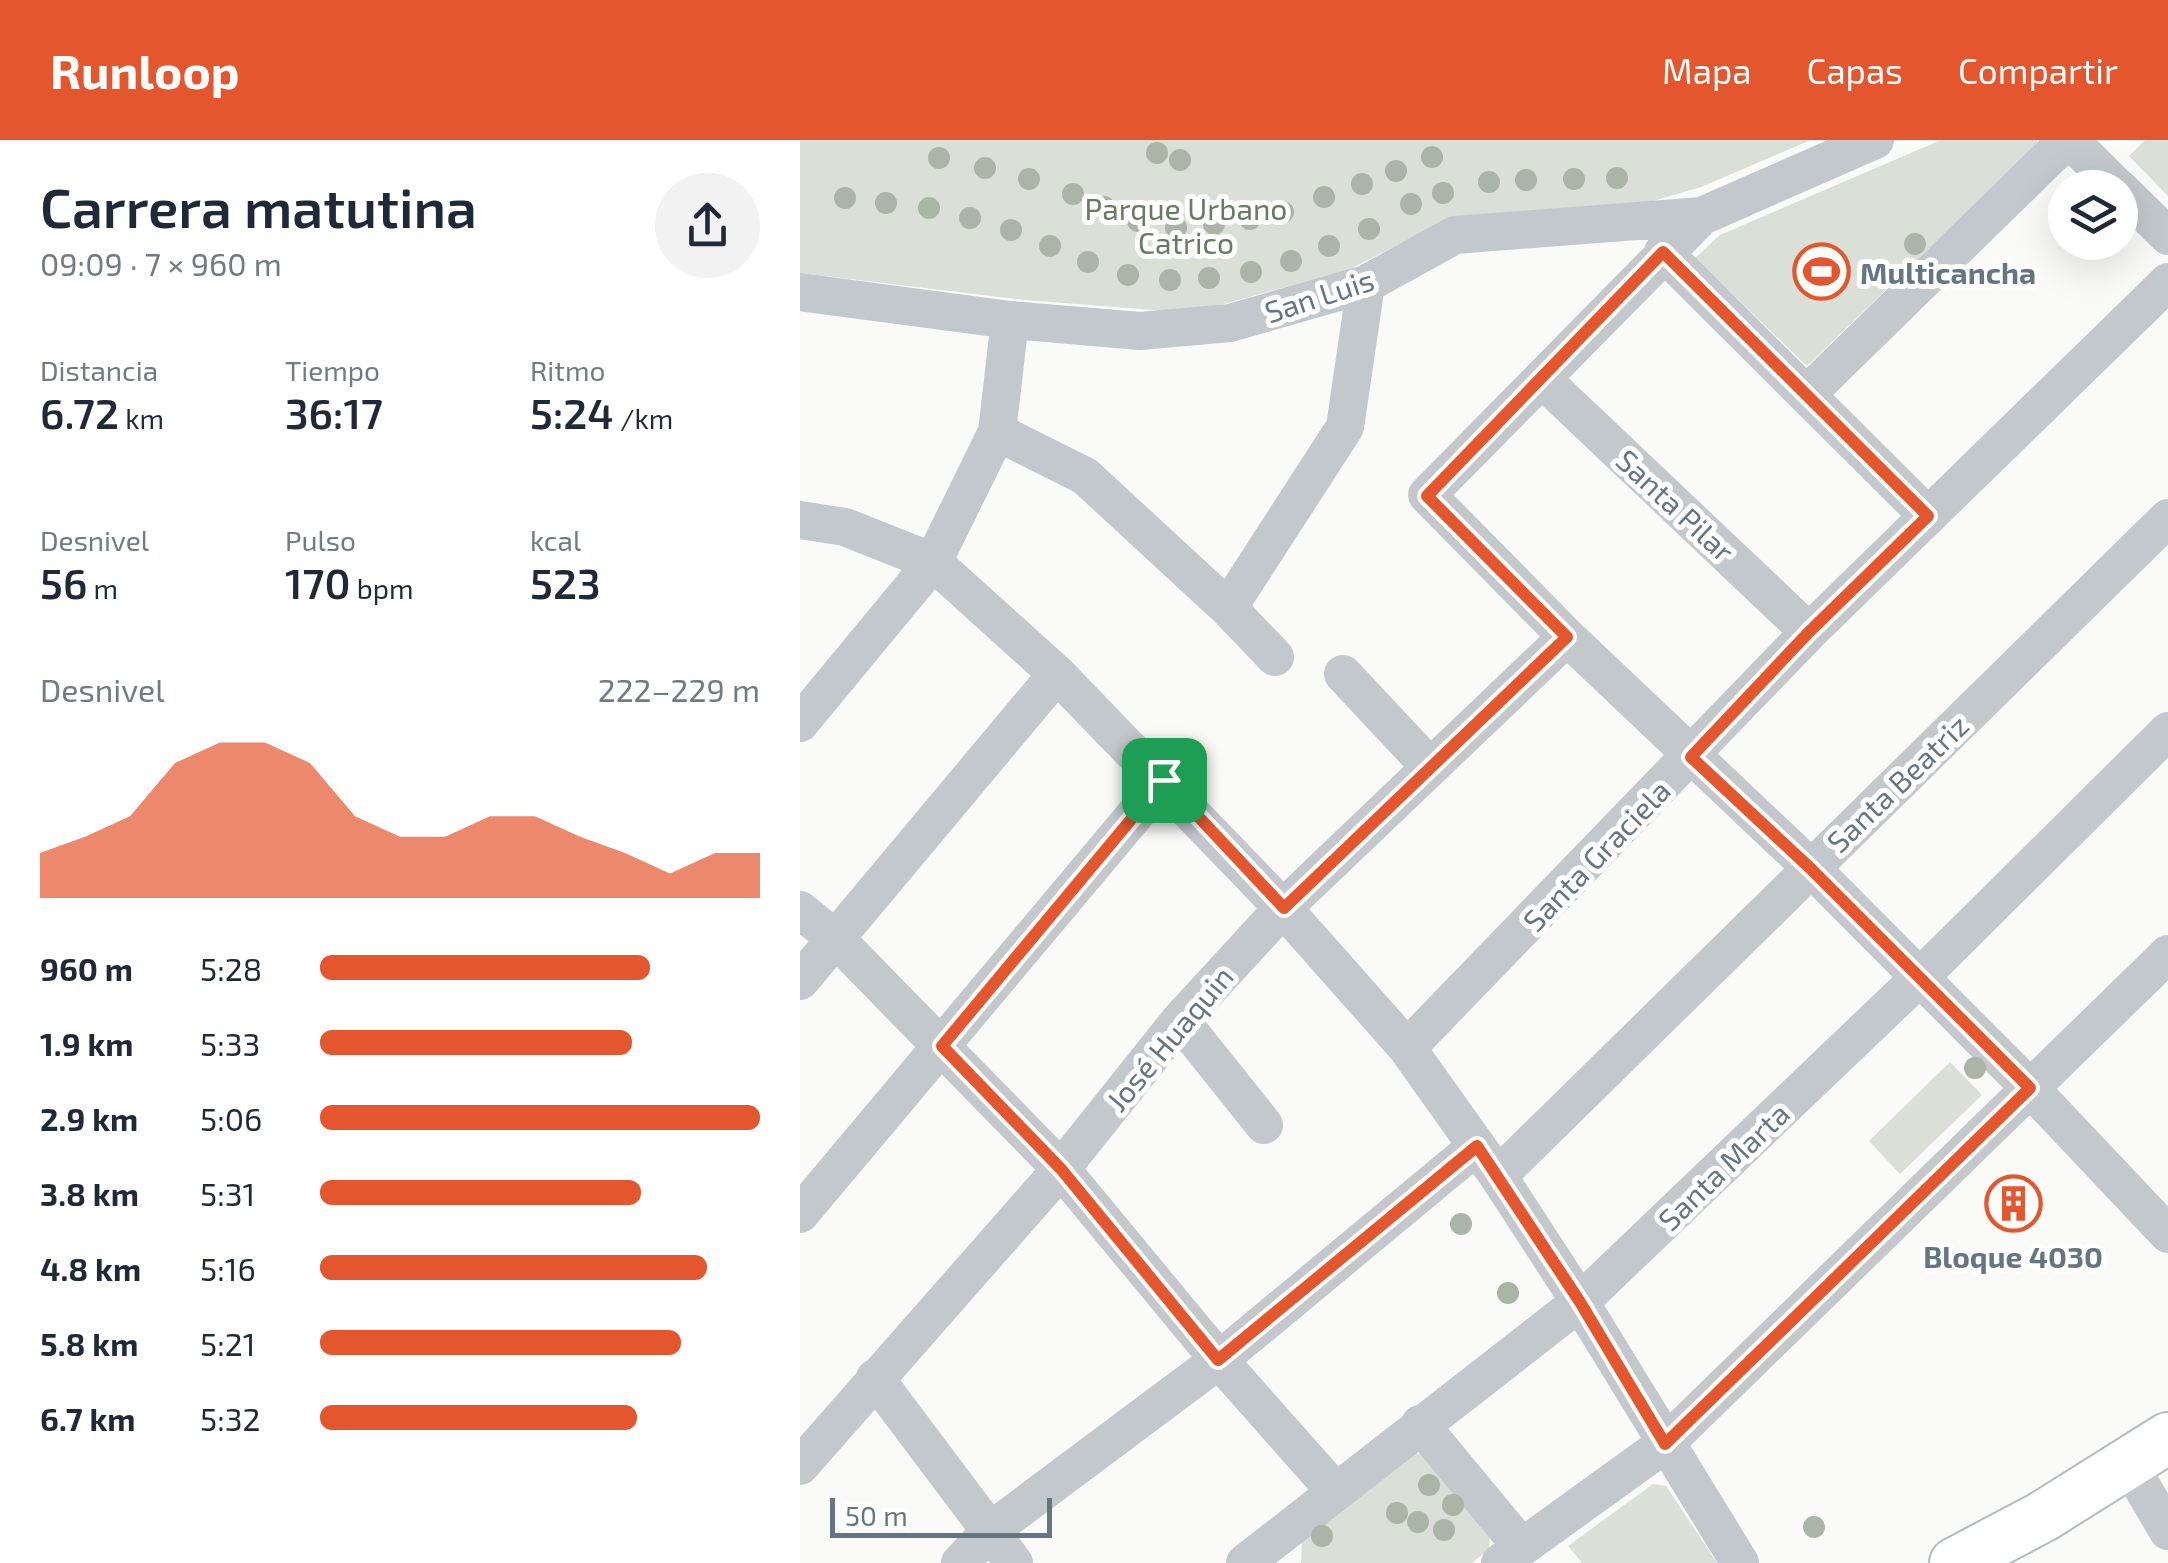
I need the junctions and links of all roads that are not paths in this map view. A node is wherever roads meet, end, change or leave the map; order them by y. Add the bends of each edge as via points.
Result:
1 (1875, 140) edge
2 (2068, 140) edge
3 (2100, 170) edge
4 (2138, 207) edge
5 (1702, 216) junction
6 (2168, 236) edge
7 (1663, 252) junction
8 (2168, 282) edge
9 (1366, 284) junction
10 (800, 292) edge
11 (1010, 320) junction
12 (1542, 379) junction
13 (1808, 393) junction
14 (997, 432) junction
15 (1928, 516) junction
16 (2168, 518) edge
17 (800, 520) edge
18 (933, 562) junction
19 (1228, 608) junction
20 (1809, 632) junction
21 (1567, 637) junction
22 (1275, 657) dead end
23 (1057, 674) junction
24 (1343, 674) dead end
25 (800, 723) edge
26 (2168, 731) edge
27 (1691, 757) junction
28 (1430, 766) junction
29 (1164, 780) junction
30 (1810, 868) junction
31 (1284, 908) junction
32 (800, 910) edge
33 (836, 939) junction
34 (2168, 954) edge
35 (1918, 978) junction
36 (800, 981) edge
37 (1180, 1020) junction
38 (942, 1046) junction
39 (1408, 1048) junction
40 (2030, 1088) junction
41 (1264, 1125) dead end
42 (1488, 1161) junction
43 (1061, 1169) junction
44 (800, 1214) edge
45 (2168, 1234) edge
46 (1580, 1302) junction
47 (1218, 1360) junction
48 (875, 1378) junction
49 (1420, 1424) junction
50 (1665, 1444) junction
51 (2148, 1450) edge
52 (800, 1466) edge
53 (1334, 1491) junction
54 (990, 1531) junction
55 (2168, 1531) edge
56 (1510, 1554) edge
57 (1265, 1557) edge
58 (960, 1563) edge
59 (1014, 1563) edge
60 (1740, 1563) edge
61 (1956, 1563) edge

1 - 5 street, San Luis
2 - 3 street
2 - 13 street
4 - 6 street
5 - 7 street
5 - 9 street, San Luis via 1455,235
7 - 12 street
7 - 13 street
8 - 15 street, Santa Graciela
9 - 11 street, San Luis via 1230,323 1140,331
9 - 19 street via 1345,427
10 - 11 street, San Luis
11 - 14 street
12 - 20 street, Santa Pilar
12 - 21 street via 1427,496
13 - 15 street
14 - 18 street
14 - 19 street via 1086,476
15 - 20 street, Santa Graciela
16 - 30 street, Santa Beatriz
17 - 18 street via 846,528
18 - 23 street
18 - 25 street
19 - 22 street
20 - 27 street, Santa Graciela
21 - 27 street
21 - 28 street, José Huaquin
23 - 29 street
23 - 33 street
24 - 28 street
26 - 35 street, Santa Marta
27 - 30 street
27 - 39 street, Santa Graciela
28 - 31 street, José Huaquin
29 - 31 street
29 - 38 street
30 - 35 street
30 - 42 street, Santa Beatriz
31 - 37 street, José Huaquin
31 - 39 street
32 - 33 street
33 - 36 street
33 - 38 street
34 - 40 street
35 - 40 street
35 - 46 street, Santa Marta
37 - 41 street
37 - 43 street, José Huaquin
38 - 43 street
38 - 44 street
39 - 42 street
40 - 45 street
40 - 50 street
42 - 46 street
42 - 47 street, Santa Beatriz
43 - 47 street
43 - 48 street, José Huaquin
46 - 49 street, Santa Marta
46 - 50 street
47 - 53 street
47 - 54 street, Santa Beatriz
48 - 52 street, José Huaquin
48 - 54 street
49 - 53 street, Santa Marta
49 - 56 street
50 - 56 street
50 - 60 street
51 - 55 street
51 - 61 main road
53 - 57 street, Santa Marta
54 - 58 street, Santa Beatriz
54 - 59 street

